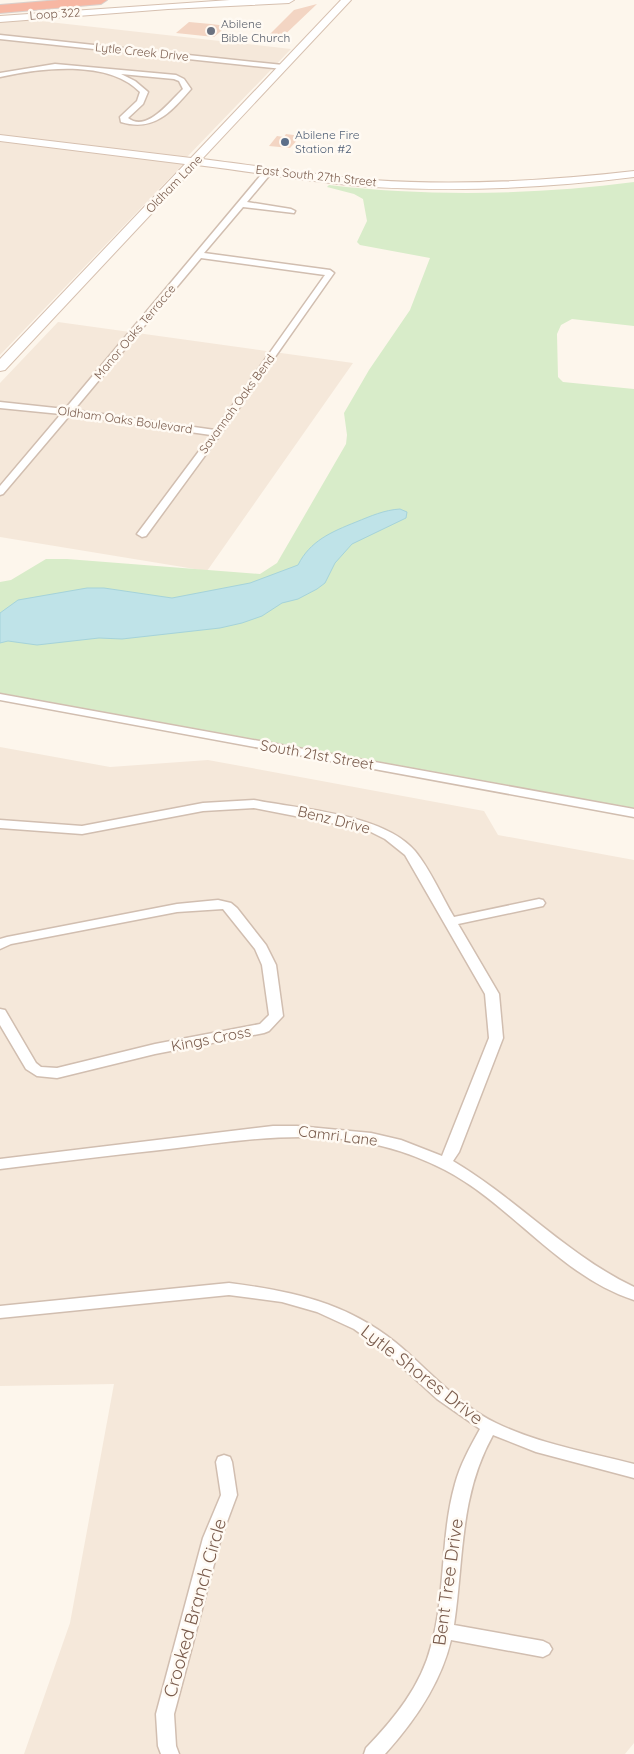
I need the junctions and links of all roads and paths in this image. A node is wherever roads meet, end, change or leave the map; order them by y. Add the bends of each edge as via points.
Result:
1 (27, 0) edge
2 (101, 0) edge
3 (289, 0) edge
4 (346, 0) edge
5 (0, 1) edge
6 (0, 9) edge
7 (0, 18) edge
8 (0, 37) edge
9 (55, 66) junction
10 (283, 67) junction
11 (80, 68) junction
12 (91, 69) junction
13 (49, 71) junction
14 (1, 80) edge
15 (0, 138) edge
16 (195, 161) junction
17 (268, 171) junction
18 (634, 174) edge
19 (241, 204) junction
20 (291, 211) dead end
21 (199, 255) junction
22 (0, 367) edge
23 (0, 399) edge
24 (0, 405) edge
25 (33, 407) junction
26 (68, 412) junction
27 (217, 433) junction
28 (0, 492) edge
29 (142, 534) dead end
30 (0, 697) edge
31 (634, 813) edge
32 (0, 824) edge
33 (539, 903) dead end
34 (450, 922) junction
35 (0, 945) edge
36 (0, 1013) edge
37 (0, 1164) edge
38 (444, 1164) junction
39 (633, 1293) edge
40 (0, 1312) edge
41 (489, 1427) junction
42 (224, 1462) dead end
43 (634, 1471) edge
44 (444, 1631) junction
45 (543, 1649) dead end
46 (170, 1754) edge
47 (372, 1754) edge

1 - 5 highway
2 - 6 highway
3 - 7 main road, Loop 322
4 - 10 main road, Oldham Lane
8 - 10 street, Lytle Creek Drive
9 - 11 street
9 - 13 street
9 - 14 street via 28,68
10 - 16 main road, Oldham Lane
11 - 12 street
11 - 13 street
12 - 12 street via 124,78 144,92 140,102 124,116 124,120 131,123 156,119 187,89 176,77
13 - 14 street
15 - 16 main road, East South 27th Street
16 - 17 main road, East South 27th Street
16 - 22 main road, Oldham Lane
17 - 18 main road, East South 27th Street via 372,183 468,186 570,182
17 - 19 street, Manor Oaks Terracce
19 - 20 street
19 - 21 street, Manor Oaks Terracce
21 - 26 street, Manor Oaks Terracce
21 - 27 street, Savannah Oaks Bend via 330,273
23 - 25 street, Oldham Oaks Boulevard
24 - 25 street, Oldham Oaks Boulevard
25 - 26 street, Oldham Oaks Boulevard
26 - 27 street, Oldham Oaks Boulevard
26 - 28 street, Manor Oaks Terracce
27 - 29 street, Savannah Oaks Bend
30 - 31 street, South 21st Street
32 - 34 street, Benz Drive via 82,830 203,807 254,804 349,820 389,836 410,854
33 - 34 street
34 - 38 street, Benz Drive via 492,994 496,1038 452,1152
35 - 36 street, Kings Cross via 177,908 227,906 261,948 269,965 276,1016 264,1028 57,1073 38,1071 30,1066
37 - 38 street, Camri Lane via 199,1138 273,1130 312,1130 386,1142
38 - 39 street, Camri Lane via 462,1173 577,1261
40 - 41 street, Lytle Shores Drive via 228,1289 282,1296 322,1308 359,1325 389,1346 444,1395
41 - 43 street, Lytle Shores Drive via 536,1445
41 - 44 street, Bent Tree Drive via 469,1465 460,1494
42 - 46 street, Crooked Branch Circle via 229,1495 212,1538 165,1714
44 - 45 street
44 - 47 street, Bent Tree Drive via 434,1666 414,1702 390,1736

